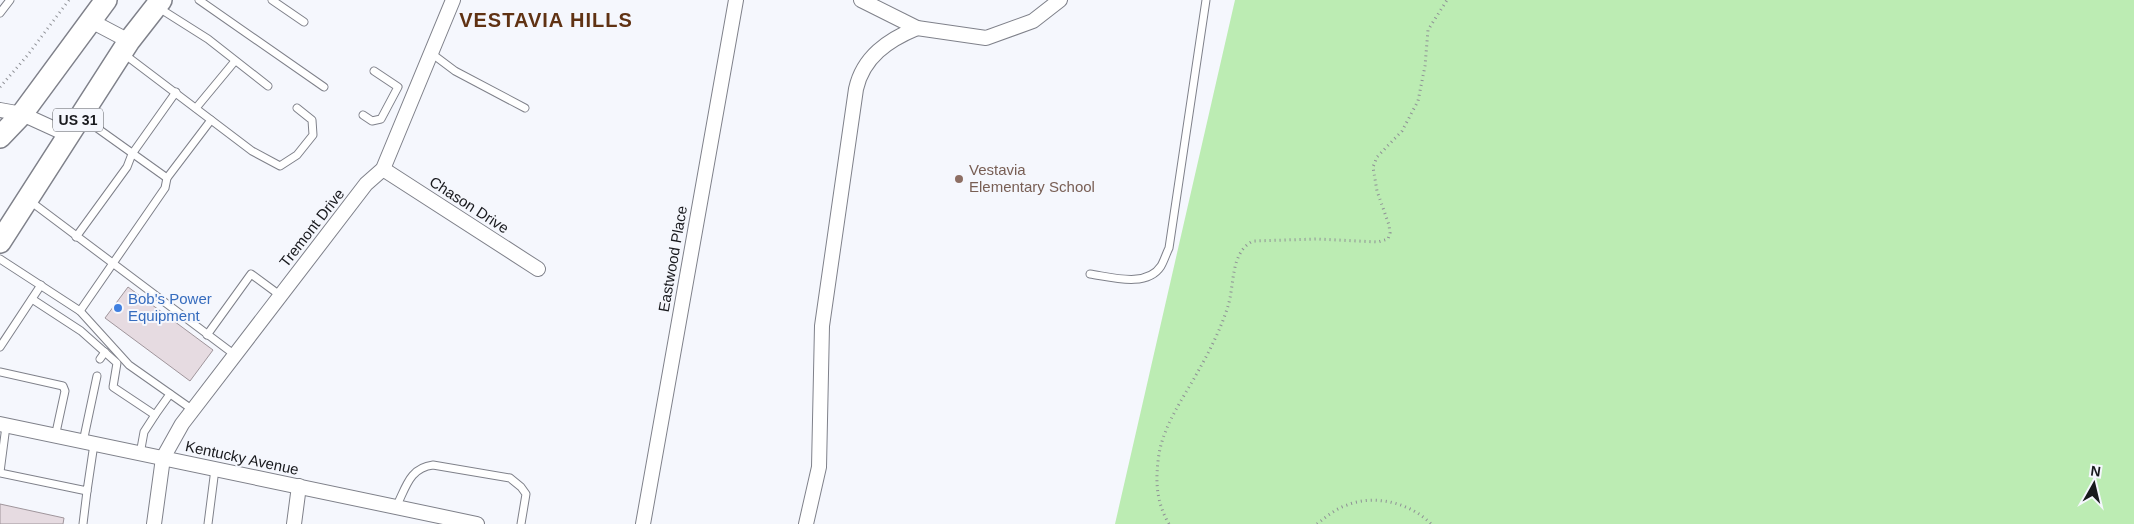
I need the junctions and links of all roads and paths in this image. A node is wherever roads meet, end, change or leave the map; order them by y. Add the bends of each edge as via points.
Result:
1 (10, 0) edge
2 (68, 0) edge
3 (106, 0) edge
4 (199, 0) edge
5 (272, 0) edge
6 (453, 0) edge
7 (736, 0) edge
8 (1060, 0) edge
9 (1206, 0) edge
10 (1447, 0) edge
11 (864, 1) edge
12 (159, 3) edge
13 (0, 13) edge
14 (91, 21) junction
15 (304, 22) dead end
16 (917, 28) junction
17 (126, 46) junction
18 (431, 53) junction
19 (235, 61) junction
20 (374, 71) dead end
21 (268, 86) dead end
22 (0, 87) edge
23 (324, 88) dead end
24 (176, 92) junction
25 (196, 108) junction
26 (297, 108) dead end
27 (525, 108) dead end
28 (0, 110) edge
29 (22, 114) junction
30 (363, 114) dead end
31 (80, 116) junction
32 (212, 120) junction
33 (68, 135) junction
34 (0, 137) edge
35 (132, 154) junction
36 (383, 170) junction
37 (167, 178) junction
38 (28, 199) junction
39 (76, 237) junction
40 (0, 242) edge
41 (0, 259) edge
42 (112, 263) junction
43 (538, 269) dead end
44 (1090, 274) dead end
45 (41, 285) junction
46 (281, 296) junction
47 (32, 299) junction
48 (80, 311) junction
49 (207, 335) junction
50 (0, 347) edge
51 (105, 352) junction
52 (235, 356) junction
53 (100, 359) dead end
54 (0, 372) edge
55 (97, 376) dead end
56 (170, 394) junction
57 (193, 410) junction
58 (155, 415) junction
59 (3, 425) edge
60 (56, 436) junction
61 (88, 443) junction
62 (140, 454) junction
63 (163, 458) junction
64 (215, 469) junction
65 (0, 472) edge
66 (299, 486) junction
67 (87, 491) junction
68 (396, 507) junction
69 (443, 521) edge
70 (83, 524) edge
71 (154, 524) edge
72 (208, 524) edge
73 (294, 524) edge
74 (477, 524) edge
75 (521, 524) edge
76 (642, 524) edge
77 (806, 524) edge
78 (1169, 524) edge
79 (1317, 524) edge
80 (1431, 524) edge

1 - 13 lane
2 - 22 path
3 - 14 main road, US 31
4 - 23 lane
5 - 15 lane
6 - 18 street, Tremont Drive
7 - 76 street, Eastwood Place
8 - 16 street via 1033,21 986,38
9 - 44 lane via 1168,248 1160,268 1145,279
10 - 78 path via 1428,30 1418,101 1402,131 1377,157 1373,167 1377,191 1389,225 1388,239 1378,242 1317,239 1253,241 1244,246 1237,257 1228,306 1205,358 1174,412 1159,453 1156,492
11 - 16 street
12 - 17 main road, US 31
12 - 19 lane
14 - 17 street
14 - 29 main road, US 31
16 - 77 street via 891,41 872,56 863,67 856,89 822,326 819,467
17 - 24 lane
17 - 31 main road, US 31
18 - 27 lane via 455,71
18 - 36 street, Tremont Drive
19 - 21 lane
19 - 25 lane
20 - 30 lane via 398,87 381,118 372,121
24 - 25 lane
24 - 35 lane
25 - 32 lane
26 - 32 lane via 312,120 313,135 297,155 280,166 252,152
28 - 29 street
29 - 33 street
29 - 34 main road, US 31
31 - 33 main road, US 31
31 - 35 lane
32 - 37 lane
33 - 38 main road, US 31
35 - 37 lane
35 - 39 lane via 127,167
36 - 43 street, Chason Drive
36 - 46 street, Tremont Drive via 366,184
37 - 42 lane via 165,188
38 - 39 lane
38 - 40 main road, US 31
39 - 42 lane
41 - 45 lane
42 - 48 lane
42 - 49 lane
45 - 47 lane
45 - 48 lane
46 - 49 lane via 251,274
46 - 52 street, Tremont Drive
47 - 50 lane
47 - 51 lane via 81,331
48 - 56 lane via 129,365
49 - 52 lane
51 - 53 lane
51 - 58 lane via 117,363 113,387
52 - 57 street, Tremont Drive
54 - 60 lane via 63,386
55 - 61 lane
56 - 57 lane
56 - 58 lane
57 - 63 street, Tremont Drive
58 - 62 lane via 144,432
59 - 60 street, Kentucky Avenue
59 - 65 lane
60 - 61 street, Kentucky Avenue
61 - 62 street, Kentucky Avenue
61 - 67 lane
62 - 63 street, Kentucky Avenue
63 - 64 street, Kentucky Avenue
63 - 71 street
64 - 66 street, Kentucky Avenue
64 - 72 lane
65 - 67 lane
66 - 68 street, Kentucky Avenue
66 - 73 street
67 - 70 lane
68 - 69 street, Kentucky Avenue
68 - 75 lane via 412,475 422,466 433,465 510,478 526,494
69 - 74 street, Kentucky Avenue
79 - 80 path via 1349,504 1370,500 1406,506 1418,511

